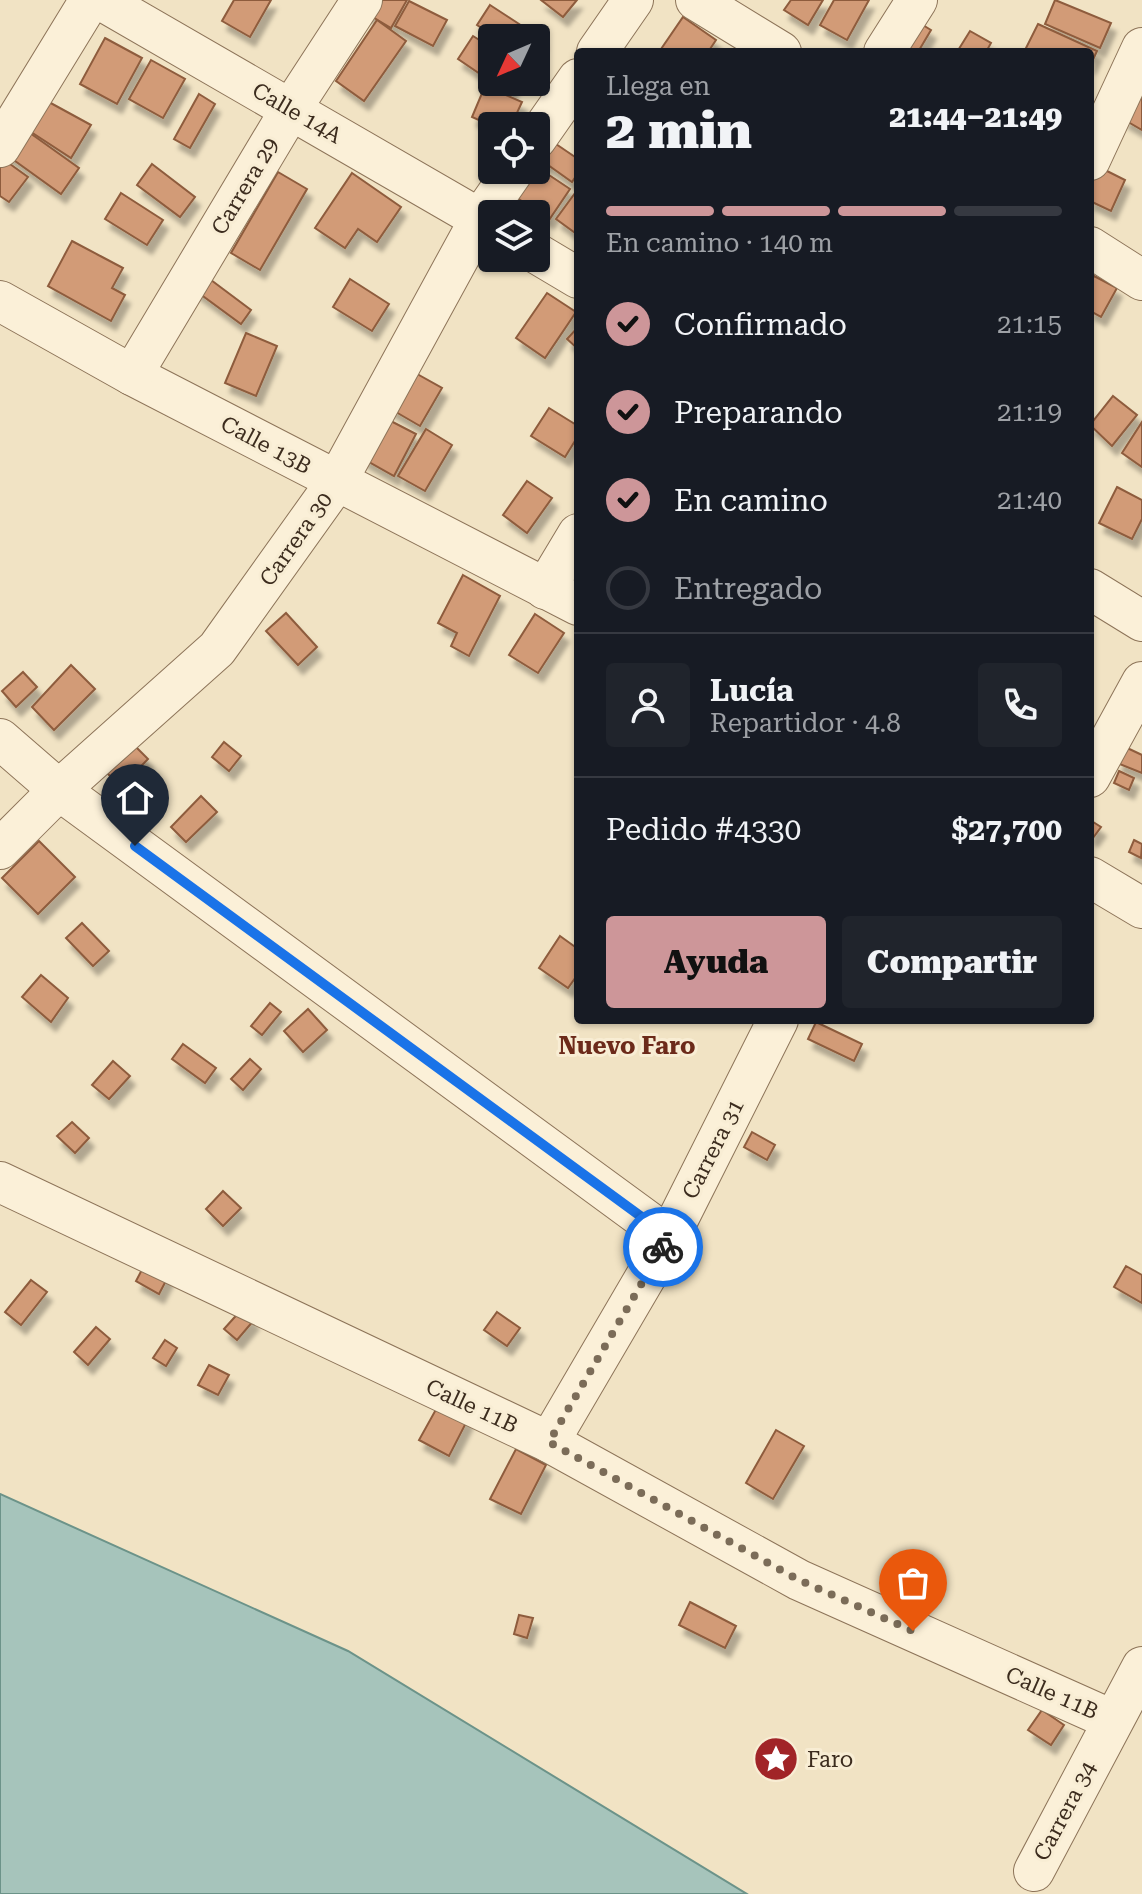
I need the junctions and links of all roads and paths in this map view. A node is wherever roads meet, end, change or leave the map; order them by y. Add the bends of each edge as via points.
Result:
1 (90, 0) edge
2 (101, 0) edge
3 (362, 0) edge
4 (633, 0) edge
5 (696, 0) edge
6 (917, 0) edge
7 (600, 48) edge
8 (774, 48) edge
9 (887, 48) edge
10 (1142, 48) edge
11 (574, 85) edge
12 (291, 109) junction
13 (550, 119) edge
14 (0, 147) edge
15 (1094, 151) edge
16 (478, 217) edge
17 (478, 236) edge
18 (1094, 250) edge
19 (550, 261) edge
20 (574, 276) edge
21 (1142, 280) edge
22 (0, 301) edge
23 (132, 375) junction
24 (337, 481) junction
25 (574, 550) edge
26 (1094, 590) edge
27 (562, 597) edge
28 (1137, 606) edge
29 (1142, 682) edge
30 (0, 739) edge
31 (1094, 770) edge
32 (59, 790) junction
33 (0, 849) edge
34 (1094, 879) edge
35 (1142, 908) edge
36 (776, 1024) edge
37 (0, 1182) edge
38 (669, 1237) junction
39 (549, 1442) junction
40 (1142, 1667) edge
41 (1112, 1720) junction
42 (1034, 1871) dead end

1 - 14 street
2 - 12 street, Calle 14A
3 - 12 street, Carrera 29
4 - 7 street
5 - 8 street
6 - 9 street
10 - 15 street
11 - 13 street
12 - 16 street, Calle 14A
12 - 23 street, Carrera 29
17 - 24 street, Carrera 30
18 - 21 street
19 - 20 street
22 - 23 street, Calle 13B
23 - 24 street, Calle 13B
24 - 27 street, Calle 13B
24 - 32 street, Carrera 30 via 217,649
25 - 27 street
26 - 28 street
29 - 31 street
30 - 32 street
32 - 33 street, Carrera 30
32 - 38 street
34 - 35 street
36 - 38 street, Carrera 31
37 - 39 street, Calle 11B
38 - 39 street, Carrera 31
39 - 41 street, Calle 11B via 799,1580
40 - 41 street, Carrera 34
41 - 42 street, Carrera 34

